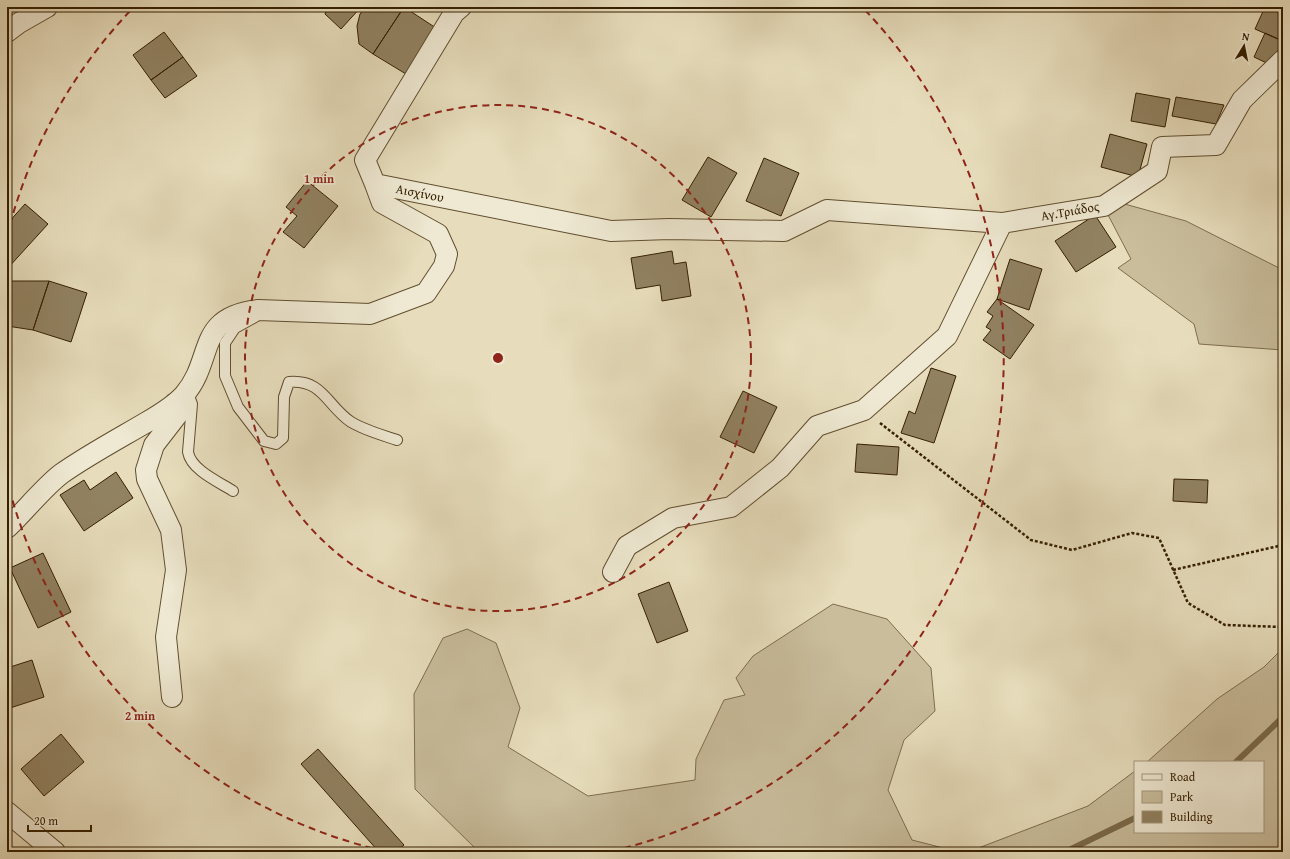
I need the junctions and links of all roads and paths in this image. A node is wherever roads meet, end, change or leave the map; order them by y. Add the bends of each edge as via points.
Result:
1 (47, 7) edge
2 (461, 7) edge
3 (7, 32) edge
4 (1283, 60) edge
5 (375, 184) junction
6 (1002, 223) junction
7 (269, 310) junction
8 (181, 397) junction
9 (864, 410) junction
10 (397, 440) dead end
11 (233, 491) dead end
12 (7, 528) edge
13 (1283, 545) edge
14 (1173, 570) junction
15 (612, 572) dead end
16 (1283, 627) edge
17 (172, 697) dead end
18 (7, 812) edge
19 (55, 852) edge

1 - 3 street
2 - 5 street via 454,13 365,160
4 - 6 street, Αγ.Τριάδος via 1242,100 1216,145 1162,147 1158,171 1104,206
5 - 6 street, Αισχίνου via 611,231 784,230 827,210
5 - 7 street via 382,203 438,234 447,254 444,266 426,292 370,314
6 - 9 street via 947,336
7 - 8 street via 237,313 220,324
7 - 10 lane via 235,328 225,343 225,376 238,407 264,441 276,444 283,438 284,396 289,382 301,381 312,384 351,422
8 - 11 lane via 192,402 188,452 190,459 198,468
8 - 12 street via 152,419 60,475
8 - 17 street via 178,414 154,445 146,470 171,530 176,570 166,637
9 - 14 path via 1031,540 1072,550 1132,533 1159,538
9 - 15 street via 817,426 780,468 731,508 673,518 627,546
13 - 14 path
14 - 16 path via 1188,603 1225,625
18 - 19 street

